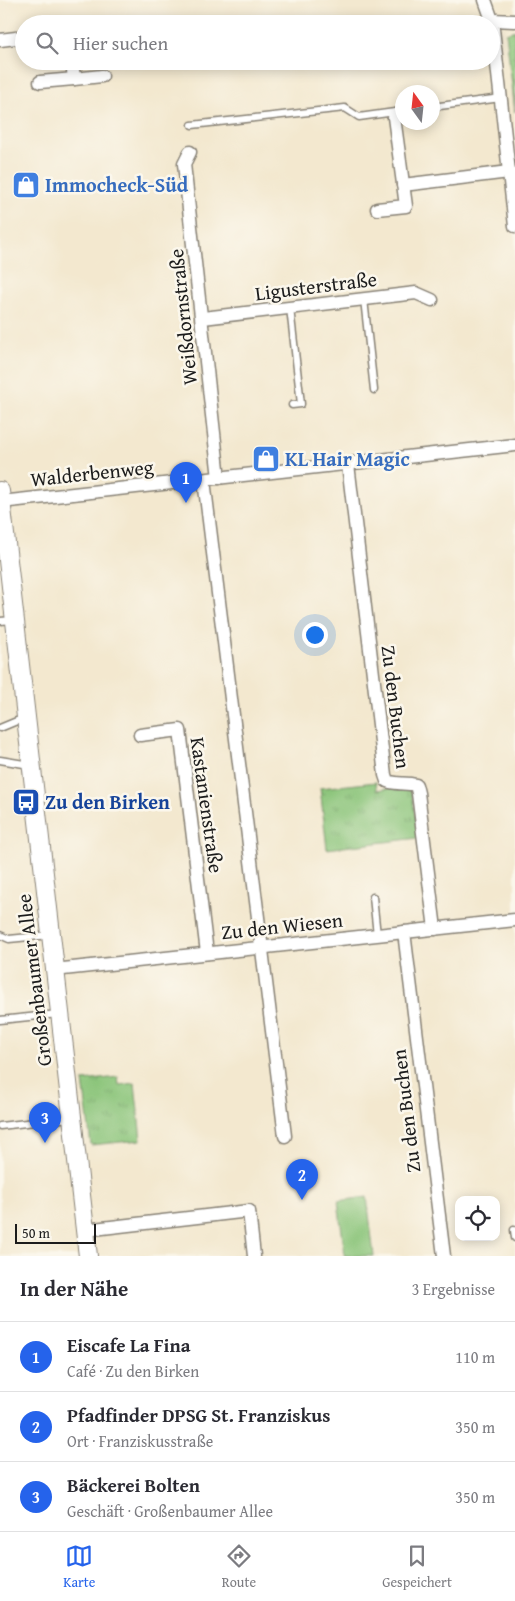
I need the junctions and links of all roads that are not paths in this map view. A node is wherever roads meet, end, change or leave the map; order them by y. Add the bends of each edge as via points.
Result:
1 (485, 0) edge
2 (490, 15) edge
3 (500, 20) edge
4 (515, 21) edge
5 (15, 38) edge
6 (0, 40) edge
7 (73, 70) edge
8 (498, 70) edge
9 (102, 76) dead end
10 (74, 79) junction
11 (40, 82) dead end
12 (501, 98) junction
13 (440, 106) edge
14 (395, 114) edge
15 (192, 125) dead end
16 (399, 130) edge
17 (190, 152) dead end
18 (509, 172) junction
19 (403, 185) junction
20 (377, 210) dead end
21 (515, 226) edge
22 (364, 299) junction
23 (432, 300) dead end
24 (290, 308) junction
25 (203, 318) junction
26 (374, 390) dead end
27 (292, 405) dead end
28 (515, 445) edge
29 (348, 464) junction
30 (219, 478) junction
31 (204, 480) junction
32 (1, 497) edge
33 (7, 620) edge
34 (26, 718) junction
35 (0, 728) edge
36 (140, 735) dead end
37 (0, 760) edge
38 (31, 765) junction
39 (373, 897) dead end
40 (515, 920) edge
41 (434, 928) junction
42 (404, 932) junction
43 (0, 935) edge
44 (50, 935) junction
45 (377, 935) junction
46 (262, 947) junction
47 (207, 953) junction
48 (54, 970) junction
49 (59, 1014) junction
50 (0, 1020) edge
51 (71, 1118) junction
52 (0, 1126) edge
53 (285, 1136) dead end
54 (85, 1230) junction
55 (514, 1230) edge
56 (515, 1238) edge
57 (88, 1256) edge
58 (254, 1256) edge
59 (444, 1256) edge

1 - 2 street
3 - 4 street
5 - 6 street
7 - 10 street
8 - 12 street
9 - 10 street
10 - 11 street
12 - 13 lane
12 - 18 street
14 - 15 lane via 359,117 345,108
16 - 19 street
17 - 25 street, Weißdornstraße via 184,164
18 - 19 street
18 - 21 street
19 - 20 street via 406,206
22 - 23 street, Ligusterstraße via 416,293
22 - 24 street, Ligusterstraße
22 - 26 lane
24 - 25 street, Ligusterstraße
24 - 27 lane via 301,404
25 - 30 street, Weißdornstraße
28 - 29 street, Walderbenweg
29 - 30 street, Walderbenweg
29 - 41 street, Zu den Buchen via 385,775 387,781 393,783 416,785
30 - 31 street, Walderbenweg
31 - 32 street, Walderbenweg
31 - 46 street
32 - 33 main road, Großenbaumer Allee
33 - 34 main road, Großenbaumer Allee
34 - 35 lane
34 - 38 main road, Großenbaumer Allee
36 - 47 street, Kastanienstraße via 180,730
37 - 38 lane
38 - 44 main road, Großenbaumer Allee
39 - 45 lane
40 - 41 street, Zu den Wiesen
41 - 42 street, Zu den Wiesen
42 - 45 street, Zu den Wiesen
42 - 59 street, Zu den Buchen
43 - 44 lane via 8,939
44 - 48 main road, Großenbaumer Allee
45 - 46 street, Zu den Wiesen
46 - 47 street, Zu den Wiesen
46 - 53 street
47 - 48 street, Zu den Wiesen
48 - 49 main road, Großenbaumer Allee
49 - 50 lane
49 - 51 main road, Großenbaumer Allee
51 - 52 lane
51 - 54 main road, Großenbaumer Allee
54 - 57 main road, Großenbaumer Allee
54 - 58 street via 249,1211
55 - 56 lane

